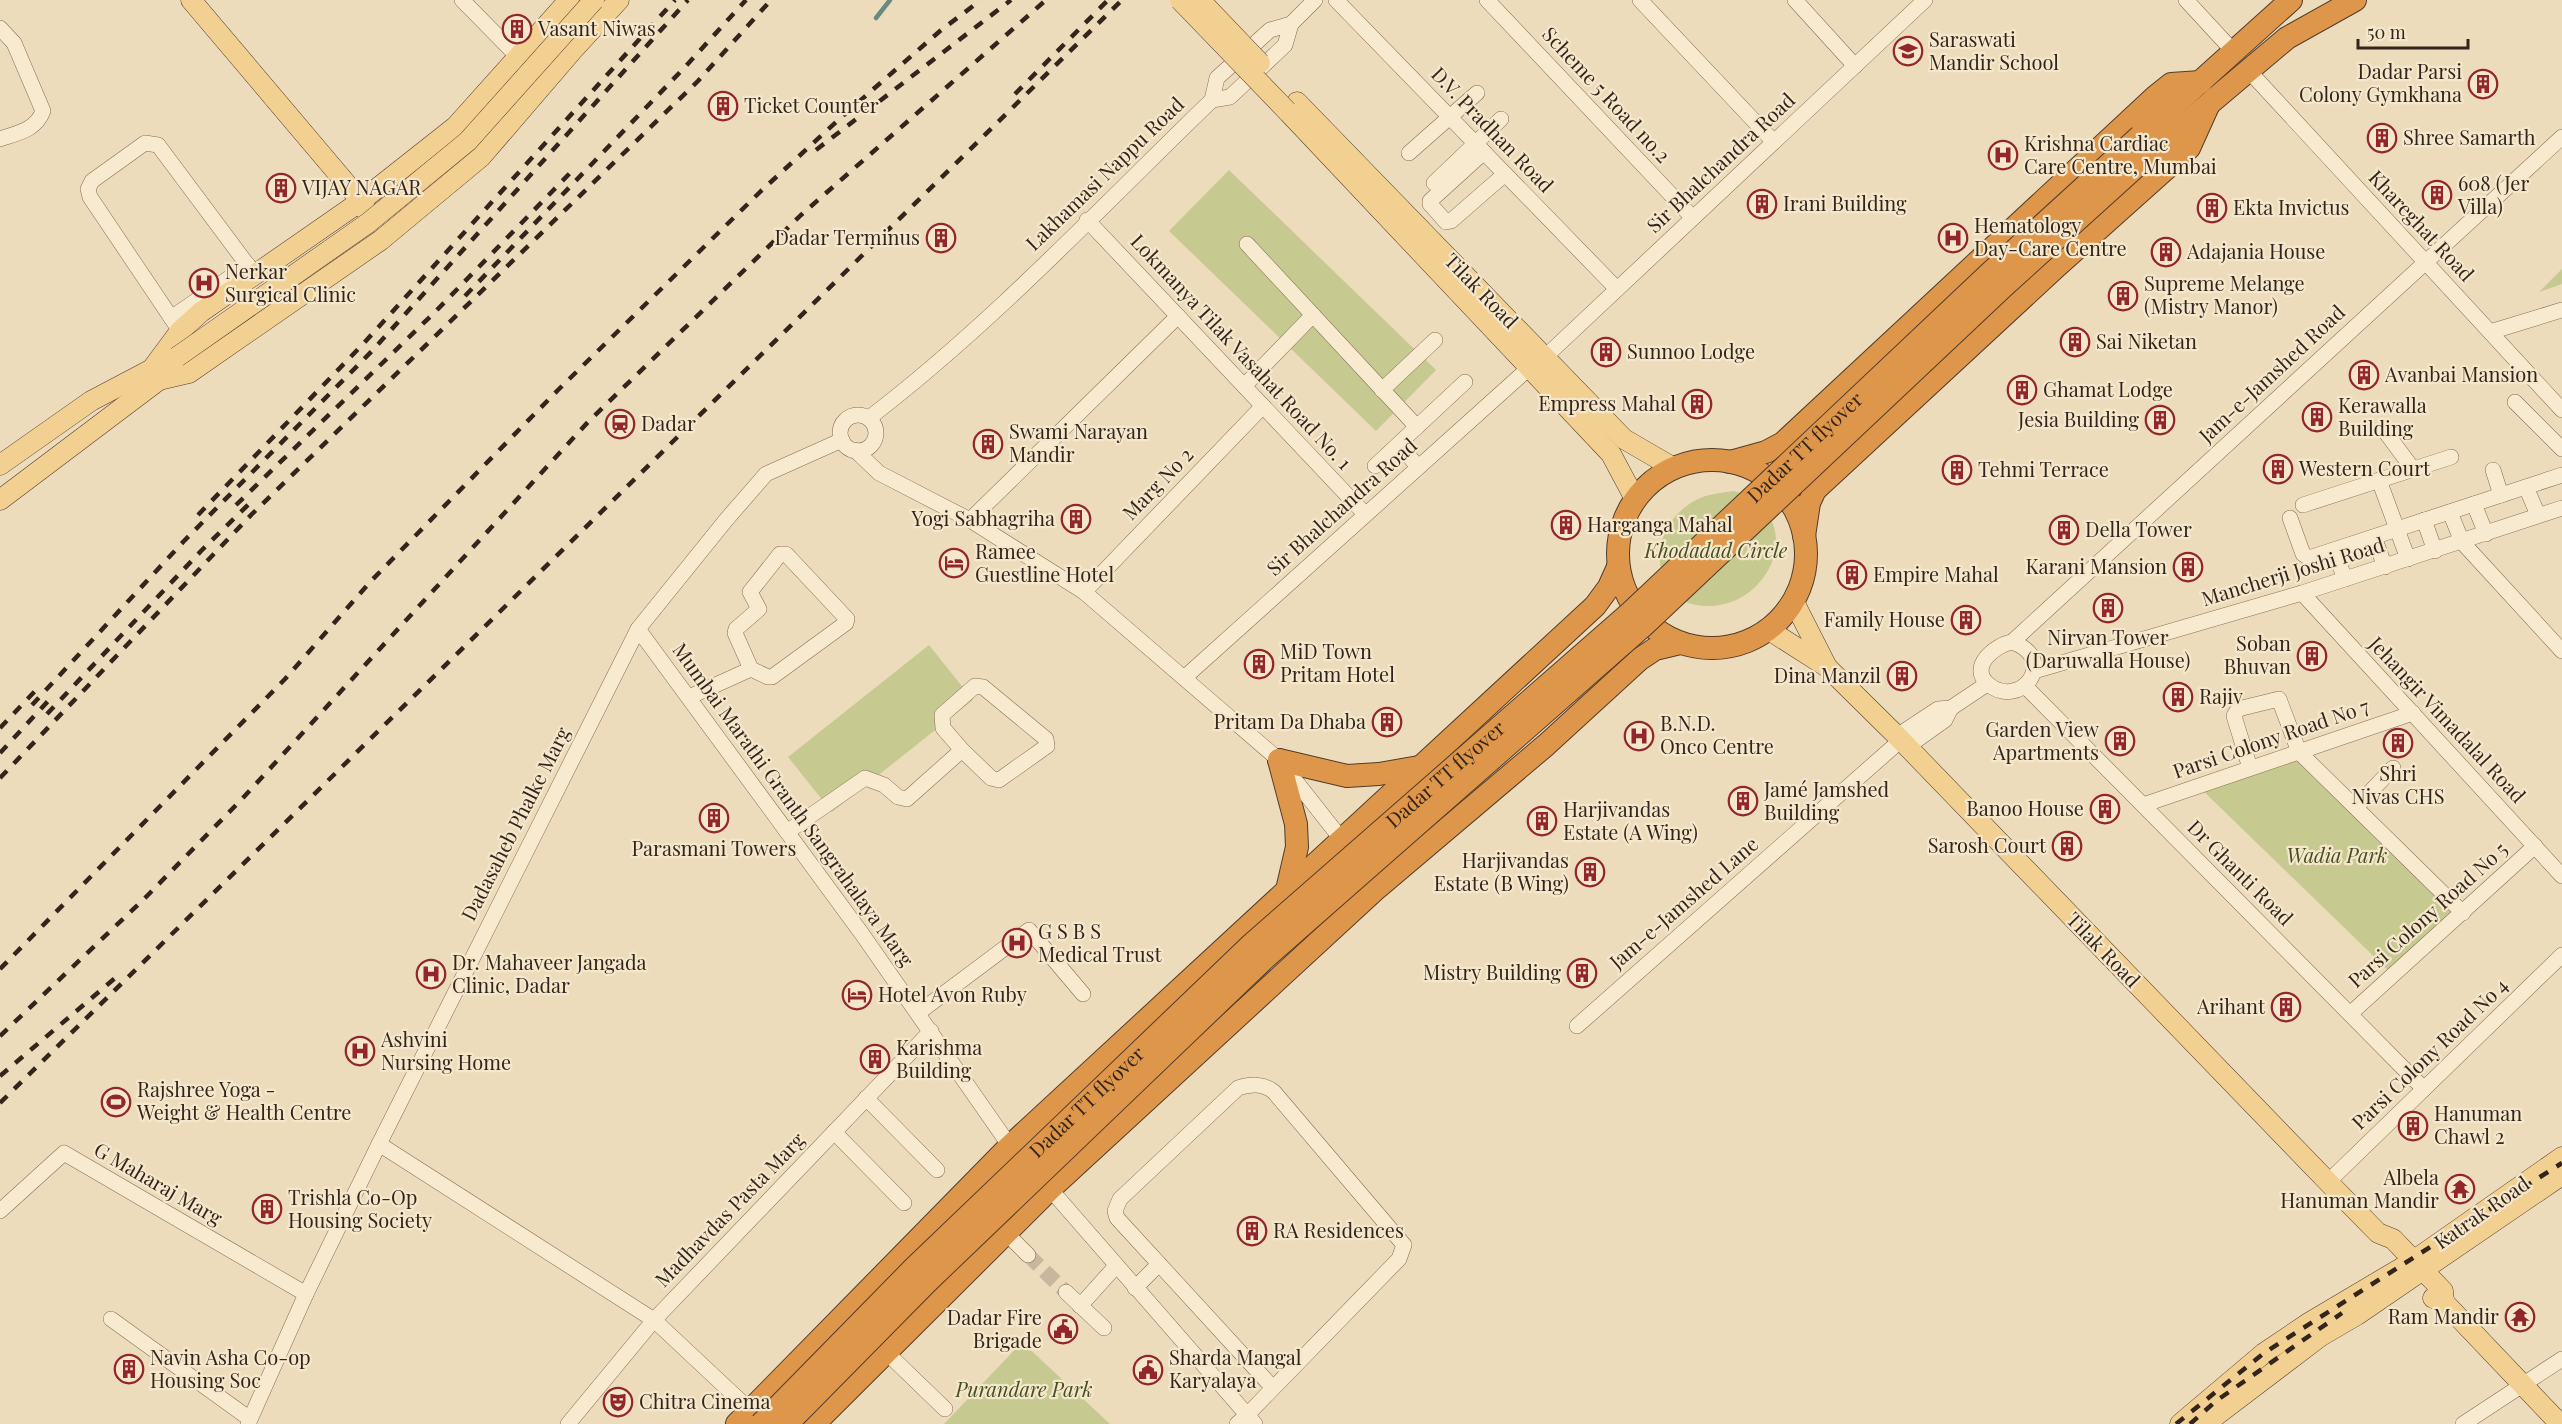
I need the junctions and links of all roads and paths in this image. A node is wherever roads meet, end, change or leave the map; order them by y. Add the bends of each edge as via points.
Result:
1 (191, 0) edge
2 (463, 0) edge
3 (569, 0) edge
4 (594, 0) edge
5 (619, 0) edge
6 (1180, 0) edge
7 (1200, 0) edge
8 (1315, 0) edge
9 (1336, 0) edge
10 (1487, 0) edge
11 (1640, 0) edge
12 (1795, 0) edge
13 (1925, 0) edge
14 (2186, 0) edge
15 (2278, 0) edge
16 (2291, 0) edge
17 (2325, 0) edge
18 (2355, 0) edge
19 (2267, 23) junction
20 (1291, 24) junction
21 (0, 28) edge
22 (2287, 38) junction
23 (2234, 52) junction
24 (518, 57) junction
25 (1855, 66) junction
26 (2249, 71) junction
27 (2201, 82) junction
28 (545, 84) junction
29 (1477, 93) dead end
30 (1212, 100) junction
31 (1292, 106) junction
32 (2208, 106) junction
33 (1453, 114) junction
34 (1501, 119) dead end
35 (2562, 137) edge
36 (0, 139) edge
37 (1774, 142) junction
38 (1480, 144) junction
39 (2146, 144) junction
40 (1409, 153) dead end
41 (1505, 174) junction
42 (1434, 183) dead end
43 (361, 201) junction
44 (1693, 218) junction
45 (1087, 220) junction
46 (381, 240) junction
47 (1247, 244) dead end
48 (2425, 262) junction
49 (251, 270) junction
50 (1617, 290) junction
51 (2562, 310) edge
52 (1313, 315) junction
53 (1178, 316) junction
54 (175, 325) junction
55 (2490, 332) junction
56 (1436, 340) dead end
57 (1537, 363) junction
58 (150, 377) junction
59 (1465, 382) dead end
60 (1244, 386) junction
61 (1382, 390) junction
62 (2515, 402) dead end
63 (2557, 405) edge
64 (1263, 406) junction
65 (869, 418) junction
66 (2531, 418) junction
67 (2562, 426) edge
68 (1417, 428) junction
69 (2384, 430) dead end
70 (2550, 437) junction
71 (842, 440) junction
72 (1399, 444) junction
73 (2562, 449) edge
74 (855, 450) junction
75 (2451, 458) dead end
76 (1730, 462) junction
77 (0, 465) edge
78 (1375, 466) dead end
79 (1418, 467) junction
80 (1674, 468) junction
81 (2413, 469) junction
82 (2493, 470) dead end
83 (2562, 475) edge
84 (2379, 480) junction
85 (2526, 487) junction
86 (2501, 495) junction
87 (1635, 498) junction
88 (0, 500) edge
89 (2303, 504) dead end
90 (2474, 504) junction
91 (2562, 508) edge
92 (2450, 512) junction
93 (1365, 514) junction
94 (2538, 515) junction
95 (2290, 518) dead end
96 (970, 520) junction
97 (2424, 520) junction
98 (2397, 529) junction
99 (2486, 534) junction
100 (1804, 536) junction
101 (2374, 537) junction
102 (2462, 542) junction
103 (2334, 550) junction
104 (2435, 551) junction
105 (2408, 559) junction
106 (1618, 567) junction
107 (2385, 567) junction
108 (2345, 579) junction
109 (1084, 592) junction
110 (2302, 593) junction
111 (1794, 602) junction
112 (638, 628) junction
113 (1769, 630) junction
114 (2012, 642) junction
115 (1680, 643) junction
116 (2562, 651) edge
117 (1827, 668) junction
118 (751, 669) junction
119 (2034, 671) junction
120 (1184, 678) junction
121 (1988, 684) junction
122 (2025, 686) junction
123 (689, 697) junction
124 (1495, 698) junction
125 (2413, 713) junction
126 (1901, 741) junction
127 (1546, 745) junction
128 (962, 750) junction
129 (2299, 752) junction
130 (1279, 760) junction
131 (1419, 767) junction
132 (2250, 768) junction
133 (2393, 768) dead end
134 (2143, 805) junction
135 (2356, 807) junction
136 (787, 832) junction
137 (1341, 839) junction
138 (2535, 846) junction
139 (2562, 876) edge
140 (1384, 882) junction
141 (1287, 890) junction
142 (2463, 913) junction
143 (2562, 955) edge
144 (1205, 965) junction
145 (1083, 994) dead end
146 (1249, 1006) junction
147 (918, 1013) junction
148 (2350, 1014) junction
149 (1577, 1026) dead end
150 (931, 1031) junction
151 (2424, 1089) junction
152 (866, 1098) junction
153 (834, 1132) junction
154 (379, 1143) junction
155 (1009, 1147) junction
156 (2562, 1157) edge
157 (938, 1170) dead end
158 (2562, 1175) edge
159 (2328, 1182) junction
160 (1050, 1189) junction
161 (904, 1203) dead end
162 (0, 1212) edge
163 (2472, 1228) junction
164 (1006, 1233) junction
165 (1028, 1256) tunnel mouth
166 (1159, 1264) junction
167 (1116, 1266) junction
168 (2407, 1271) junction
169 (1135, 1288) junction
170 (1066, 1292) tunnel mouth
171 (306, 1294) junction
172 (1080, 1306) junction
173 (111, 1319) dead end
174 (654, 1320) junction
175 (1104, 1328) dead end
176 (886, 1352) junction
177 (2562, 1359) edge
178 (2523, 1386) junction
179 (1273, 1388) junction
180 (945, 1409) dead end
181 (749, 1419) edge
182 (249, 1421) edge
183 (1246, 1421) edge
184 (568, 1424) edge
185 (787, 1424) edge
186 (814, 1424) edge
187 (2180, 1424) edge
188 (2205, 1424) edge
189 (2463, 1424) edge
190 (2560, 1424) edge

1 - 43 main road
2 - 24 street
3 - 24 main road
4 - 58 main road, bridge via 468,141 368,223
5 - 28 main road
6 - 31 main road, bridge
7 - 31 main road, bridge
8 - 20 street, Lakhamasi Nappu Road
9 - 33 street, D.V. Pradhan Road
10 - 44 street, Scheme 5 Road no.2
11 - 37 street
12 - 25 street
13 - 25 street, Sir Bhalchandra Road
14 - 23 street
15 - 19 highway
16 - 19 highway
17 - 22 highway
18 - 22 highway
19 - 23 highway
20 - 30 street via 1285,45 1230,97
20 - 30 street, Lakhamasi Nappu Road via 1270,30 1217,78
21 - 36 street via 14,43 43,111 38,124
22 - 26 highway
23 - 27 highway
24 - 28 street
24 - 43 main road via 456,126
25 - 37 street, Sir Bhalchandra Road
26 - 32 highway
26 - 48 street, Khareghat Road
27 - 39 highway
27 - 76 highway via 2170,84 2156,96 1783,444
28 - 46 main road via 481,157
29 - 33 street
30 - 45 street, Lakhamasi Nappu Road
31 - 57 main road, Tilak Road
32 - 39 highway
32 - 100 highway via 2189,148 1815,490
33 - 38 street, D.V. Pradhan Road
33 - 40 street
34 - 38 street
35 - 48 street, Jam-e-Jamshed Road
37 - 44 street, Sir Bhalchandra Road
38 - 41 street, D.V. Pradhan Road
38 - 41 street via 1430,204 1446,222 1451,221
38 - 42 street
39 - 181 highway, Dadar TT flyover, bridge via 1991,272 1631,612 1252,944 913,1269
39 - 185 highway, Dadar TT flyover, bridge via 2004,286 1643,626 1265,958 935,1274
41 - 50 street, D.V. Pradhan Road
43 - 46 main road
43 - 49 main road
44 - 50 street, Sir Bhalchandra Road
45 - 53 street, Lokmanya Tilak Vasahat Road No. 1
45 - 65 street, Lakhamasi Nappu Road via 992,314
46 - 58 main road via 189,373
47 - 52 street
48 - 55 street, Khareghat Road
48 - 114 street, Jam-e-Jamshed Road
49 - 54 main road via 201,312
49 - 54 street via 154,143 145,143 92,181 88,194
50 - 57 street, Sir Bhalchandra Road
51 - 55 street
52 - 60 street
52 - 61 street
53 - 60 street, Lokmanya Tilak Vasahat Road No. 1
53 - 96 street
54 - 58 main road
55 - 63 street, Khareghat Road
56 - 61 street
57 - 79 street, Sir Bhalchandra Road
57 - 80 main road, Tilak Road via 1624,439
57 - 87 main road, Tilak Road via 1611,454
58 - 77 main road via 91,400
58 - 88 main road
59 - 68 street
60 - 64 street, Lokmanya Tilak Vasahat Road No. 1
61 - 68 street
62 - 66 street
63 - 66 street
64 - 93 street, Lokmanya Tilak Vasahat Road No. 1
64 - 109 street, Marg No 2
65 - 71 street via 857,415 846,420 840,429
65 - 74 street via 875,429 874,440 866,449
66 - 70 street
67 - 70 street
68 - 72 street
69 - 81 street
70 - 73 street
71 - 74 street
71 - 112 street, Dadasaheb Phalke Marg via 766,474
72 - 78 street
72 - 79 street
74 - 96 street via 879,473
75 - 81 street
76 - 80 highway via 1701,461
76 - 100 highway via 1756,471 1778,488 1795,510
79 - 93 street, Sir Bhalchandra Road
80 - 87 highway
81 - 84 street
82 - 86 street
83 - 85 street
84 - 89 street
84 - 98 street
85 - 86 street
85 - 94 street
86 - 90 street
87 - 106 highway via 1617,543
90 - 92 street
90 - 99 street
91 - 94 street, Mancherji Joshi Road
92 - 97 street
92 - 102 street
93 - 120 street, Sir Bhalchandra Road
94 - 99 street, Mancherji Joshi Road
95 - 103 street via 2305,557
96 - 109 street
97 - 98 street
97 - 104 street
98 - 101 street
98 - 105 street
99 - 102 street, Mancherji Joshi Road
100 - 111 highway via 1805,570
101 - 103 street
101 - 107 street
102 - 104 street, Mancherji Joshi Road
102 - 116 street
103 - 108 street
104 - 105 street, Mancherji Joshi Road
105 - 107 street, Mancherji Joshi Road
106 - 115 highway via 1625,592 1638,614 1657,631
106 - 124 highway via 1595,606
107 - 108 street, Mancherji Joshi Road
108 - 110 street, Mancherji Joshi Road
109 - 120 street
110 - 119 street, Mancherji Joshi Road
110 - 125 street, Jehangir Vimadalal Road
111 - 113 highway
111 - 117 main road, Tilak Road
112 - 123 street, Mumbai Marathi Granth Sangrahalaya Marg
112 - 154 street, Dadasaheb Phalke Marg
113 - 115 highway via 1741,644 1710,649
113 - 117 main road, Tilak Road
114 - 119 street via 2029,652
114 - 121 street via 2002,644 1986,657 1982,666
115 - 127 highway via 1655,649 1640,659
117 - 126 main road, Tilak Road
118 - 118 street via 772,677 846,623 847,619 786,554 780,554 750,592 759,609 736,629
118 - 123 street
119 - 122 street
120 - 130 street
121 - 122 street via 2005,690
121 - 126 street, Jam-e-Jamshed Lane via 1952,708 1945,720
122 - 134 street, Dr Ghanti Road
123 - 136 street, Mumbai Marathi Granth Sangrahalaya Marg
124 - 127 highway
124 - 131 highway
125 - 129 street, Parsi Colony Road No 7
125 - 138 street, Jehangir Vimadalal Road
126 - 149 street, Jam-e-Jamshed Lane
126 - 159 main road, Tilak Road
127 - 140 highway
128 - 128 street via 991,778 999,780 1047,746 1046,739 984,687 975,686 942,715 943,728
128 - 136 street via 907,799 865,778
129 - 132 street, Parsi Colony Road No 7
129 - 132 street via 2280,699 2238,709 2234,716
129 - 135 street
130 - 131 highway via 1347,776
130 - 137 street
130 - 141 highway via 1296,824 1297,847
131 - 137 highway
132 - 134 street, Parsi Colony Road No 7
133 - 135 street
134 - 148 street, Dr Ghanti Road
135 - 142 street
136 - 147 street, Mumbai Marathi Granth Sangrahalaya Marg
137 - 140 street
137 - 141 highway
138 - 139 street, Jehangir Vimadalal Road
138 - 142 street, Parsi Colony Road No 5
140 - 146 highway
141 - 144 highway
142 - 148 street, Parsi Colony Road No 5
143 - 151 street, Parsi Colony Road No 4
144 - 146 highway
144 - 155 highway
145 - 147 street via 1029,930
146 - 160 highway
147 - 150 street, Mumbai Marathi Granth Sangrahalaya Marg
148 - 151 street, Dr Ghanti Road
150 - 152 street, Madhavdas Pasta Marg
150 - 155 street, Mumbai Marathi Granth Sangrahalaya Marg
151 - 159 street, Parsi Colony Road No 4
152 - 153 street, Madhavdas Pasta Marg
152 - 157 street
153 - 161 street
153 - 174 street, Madhavdas Pasta Marg
154 - 171 street, Dadasaheb Phalke Marg
154 - 174 street
155 - 160 street, Mumbai Marathi Granth Sangrahalaya Marg
155 - 181 highway
156 - 163 main road, Katrak Road
158 - 163 main road, Katrak Road
159 - 168 main road, Tilak Road via 2378,1233 2384,1246
160 - 164 highway
160 - 167 street, Mumbai Marathi Granth Sangrahalaya Marg
162 - 171 street, G Maharaj Marg via 64,1154
163 - 168 main road, Katrak Road
164 - 165 street
164 - 176 highway
166 - 169 street
166 - 179 street
166 - 179 street via 1117,1218 1117,1203 1238,1088 1270,1088 1404,1245 1399,1259
167 - 169 street, Mumbai Marathi Granth Sangrahalaya Marg
167 - 172 street
168 - 178 main road, Tilak Road via 2443,1291 2444,1302
168 - 187 main road via 2310,1322 2264,1353
168 - 188 main road via 2357,1315 2321,1336
169 - 183 street, Mumbai Marathi Granth Sangrahalaya Marg
170 - 172 street
171 - 182 street, Dadasaheb Phalke Marg
172 - 175 street
173 - 182 street
174 - 181 street
174 - 184 street, Madhavdas Pasta Marg
176 - 180 street
176 - 186 highway
177 - 178 street
178 - 189 street
178 - 190 main road, Tilak Road
179 - 183 street

